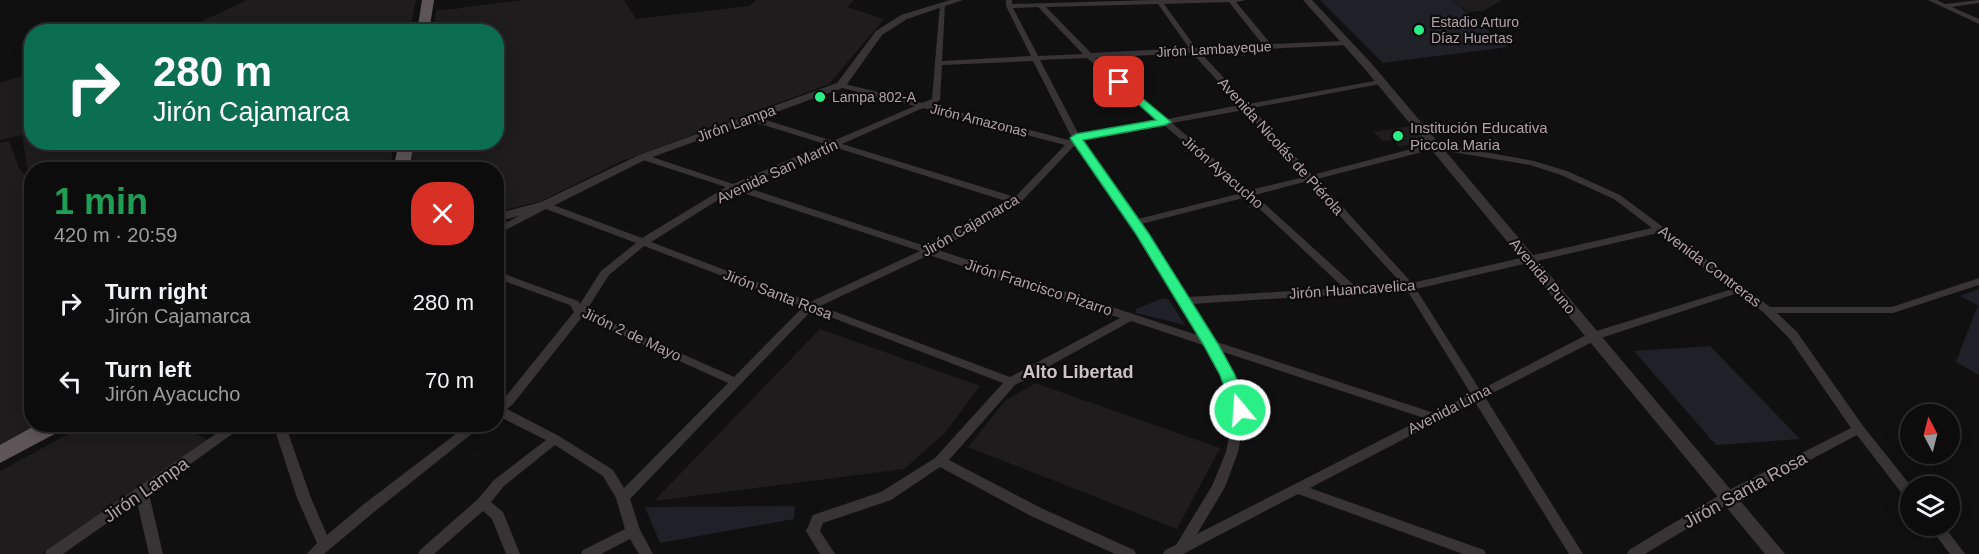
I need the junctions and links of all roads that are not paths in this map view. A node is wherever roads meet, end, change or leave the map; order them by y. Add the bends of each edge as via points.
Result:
1 (428, 0) edge
2 (959, 0) edge
3 (1231, 0) edge
4 (1243, 0) edge
5 (1307, 0) edge
6 (1931, 0) edge
7 (1159, 1) edge
8 (1979, 1) edge
9 (1009, 3) edge
10 (942, 5) junction
11 (1040, 5) junction
12 (1945, 7) junction
13 (1979, 22) edge
14 (424, 24) edge
15 (1346, 43) junction
16 (1269, 47) junction
17 (1194, 50) junction
18 (1089, 56) junction
19 (1035, 58) junction
20 (939, 63) junction
21 (1380, 82) junction
22 (841, 85) junction
23 (923, 106) junction
24 (1246, 106) junction
25 (750, 118) junction
26 (1165, 122) junction
27 (1076, 143) junction
28 (834, 144) junction
29 (1434, 146) junction
30 (643, 158) junction
31 (1311, 177) junction
32 (733, 187) junction
33 (1249, 194) junction
34 (1017, 201) junction
35 (546, 205) junction
36 (504, 216) edge
37 (1135, 223) junction
38 (504, 228) edge
39 (1661, 229) junction
40 (644, 242) junction
41 (929, 251) junction
42 (1528, 258) junction
43 (504, 277) edge
44 (1979, 281) edge
45 (1410, 287) junction
46 (1353, 290) junction
47 (1738, 290) junction
48 (1182, 301) junction
49 (810, 306) junction
50 (1767, 310) junction
51 (580, 312) junction
52 (1130, 317) junction
53 (1594, 336) junction
54 (1210, 344) junction
55 (736, 382) junction
56 (1011, 382) junction
57 (1477, 394) junction
58 (504, 399) edge
59 (509, 401) junction
60 (504, 405) edge
61 (504, 414) edge
62 (1434, 417) junction
63 (1859, 429) junction
64 (42, 432) edge
65 (229, 432) edge
66 (282, 432) edge
67 (468, 432) edge
68 (555, 439) junction
69 (0, 455) edge
70 (940, 461) junction
71 (1900, 481) edge
72 (1296, 488) junction
73 (142, 493) junction
74 (1728, 496) junction
75 (623, 498) junction
76 (483, 503) junction
77 (633, 531) junction
78 (1944, 536) edge
79 (325, 545) junction
80 (1176, 550) edge
81 (52, 554) edge
82 (156, 554) edge
83 (314, 554) edge
84 (425, 554) edge
85 (513, 554) edge
86 (588, 554) edge
87 (646, 554) edge
88 (828, 554) edge
89 (1129, 554) edge
90 (1479, 554) edge
91 (1576, 554) edge
92 (1634, 554) edge
93 (1776, 554) edge
94 (1958, 554) edge

1 - 14 highway
2 - 10 street
3 - 4 street
3 - 7 street
3 - 16 street
5 - 15 street, Avenida Puno
6 - 12 street
7 - 11 street
7 - 17 street, Avenida Nicolás de Piérola
8 - 12 street
9 - 11 street
9 - 19 street
10 - 20 street
10 - 22 street via 904,17 879,33
11 - 18 street, Jirón Ayacucho
12 - 13 street
15 - 16 street, Jirón Lambayeque
15 - 21 street, Avenida Puno
16 - 17 street, Jirón Lambayeque
17 - 18 street, Jirón Lambayeque
17 - 24 street, Avenida Nicolás de Piérola
18 - 19 street, Jirón Lambayeque
18 - 26 street, Jirón Ayacucho
19 - 20 street, Jirón Lambayeque
19 - 27 street
20 - 23 street via 936,100
21 - 24 street
21 - 29 street, Avenida Puno
22 - 23 street, Jirón Amazonas
22 - 25 street, Jirón Lampa
23 - 27 street, Jirón Amazonas
23 - 28 street, Avenida San Martín
24 - 26 street
24 - 31 street, Avenida Nicolás de Piérola
25 - 28 street
25 - 30 street, Jirón Lampa
26 - 27 street
26 - 33 street, Jirón Ayacucho
27 - 34 street, Jirón Cajamarca
27 - 37 street
28 - 32 street, Avenida San Martín
28 - 34 street
29 - 31 street
29 - 39 street, Avenida Contreras via 1564,172 1617,197
29 - 42 street, Avenida Puno
30 - 32 street, Jirón Francisco Pizarro
30 - 35 street, Jirón Lampa
31 - 33 street
31 - 45 street, Avenida Nicolás de Piérola
32 - 40 street, Avenida San Martín
32 - 41 street, Jirón Francisco Pizarro
33 - 37 street
33 - 46 street, Jirón Ayacucho
34 - 41 street, Jirón Cajamarca
35 - 36 street
35 - 38 street, Jirón Lampa
35 - 40 street, Jirón Santa Rosa
37 - 48 street
39 - 42 street, Jirón Huancavelica
39 - 47 street, Avenida Contreras
40 - 49 street, Jirón Santa Rosa
40 - 51 street, Avenida San Martín via 605,273
41 - 49 street, Jirón Cajamarca
41 - 52 street, Jirón Francisco Pizarro
42 - 45 street, Jirón Huancavelica
42 - 53 street, Avenida Puno
43 - 51 street, Jirón 2 de Mayo via 574,303
44 - 50 street via 1893,310
45 - 46 street, Jirón Huancavelica
45 - 57 street, Avenida Nicolás de Piérola
46 - 48 street, Jirón Huancavelica
47 - 50 street, Avenida Contreras
47 - 53 street, Avenida Lima
48 - 54 street
49 - 55 street, Jirón Cajamarca
49 - 56 street, Jirón Santa Rosa
50 - 63 street, Avenida Contreras via 1793,335
51 - 55 street, Jirón 2 de Mayo
51 - 59 street, Avenida San Martín
52 - 54 street, Jirón Francisco Pizarro
52 - 56 street
53 - 57 street, Avenida Lima
53 - 74 street, Avenida Puno
54 - 62 street, Jirón Francisco Pizarro
54 - 80 street via 1228,375 1240,410 1232,452 1218,487
55 - 75 street, Jirón Cajamarca
56 - 70 street
57 - 62 street, Avenida Lima
57 - 91 street, Avenida Nicolás de Piérola
58 - 59 street
59 - 60 street, Avenida San Martín
61 - 68 street
62 - 72 street, Avenida Lima
63 - 71 street, Avenida Contreras
63 - 74 street, Jirón Santa Rosa
64 - 69 highway
65 - 73 street, Jirón Lampa
66 - 79 street
67 - 79 street
68 - 75 street via 608,473
68 - 76 street via 499,483
70 - 88 street via 886,496 818,519 813,531
70 - 89 street via 1036,512
72 - 80 street, Avenida Lima
72 - 90 street
73 - 81 street, Jirón Lampa
73 - 82 street
74 - 92 street, Jirón Santa Rosa
74 - 93 street, Avenida Puno
75 - 77 street
76 - 84 street
76 - 85 street via 498,516
77 - 86 street
77 - 87 street
78 - 94 street
79 - 83 street

